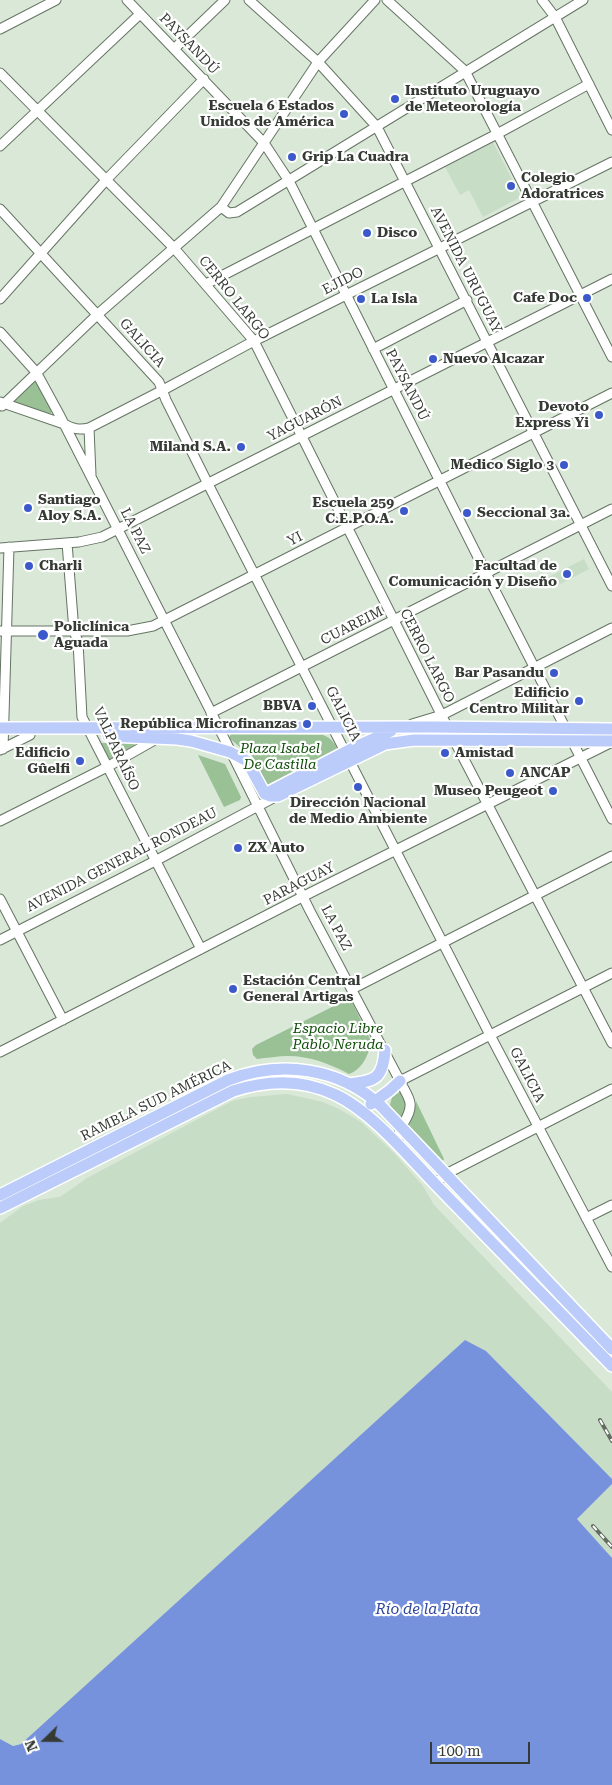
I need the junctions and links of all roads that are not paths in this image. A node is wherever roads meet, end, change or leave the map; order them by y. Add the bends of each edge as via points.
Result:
1 (56, 0) edge
2 (127, 0) edge
3 (225, 0) edge
4 (249, 0) edge
5 (375, 0) edge
6 (387, 0) edge
7 (542, 0) edge
8 (583, 0) edge
9 (140, 14) junction
10 (555, 17) junction
11 (0, 29) edge
12 (174, 48) junction
13 (318, 62) junction
14 (0, 72) edge
15 (465, 72) junction
16 (204, 79) junction
17 (589, 84) junction
18 (38, 110) junction
19 (377, 127) junction
20 (612, 130) edge
21 (497, 134) junction
22 (264, 143) junction
23 (0, 146) edge
24 (612, 162) edge
25 (107, 179) junction
26 (288, 181) junction
27 (405, 181) junction
28 (532, 202) junction
29 (221, 207) junction
30 (0, 209) edge
31 (313, 229) junction
32 (174, 248) junction
33 (440, 248) junction
34 (42, 254) junction
35 (612, 279) edge
36 (206, 284) junction
37 (346, 295) junction
38 (580, 295) junction
39 (0, 299) edge
40 (467, 300) junction
41 (98, 314) junction
42 (0, 332) edge
43 (254, 341) junction
44 (488, 342) junction
45 (373, 349) junction
46 (612, 357) edge
47 (36, 372) junction
48 (393, 389) junction
49 (163, 390) junction
50 (612, 393) edge
51 (2, 405) edge
52 (64, 424) junction
53 (89, 428) junction
54 (534, 433) junction
55 (302, 436) junction
56 (92, 480) junction
57 (440, 481) junction
58 (208, 484) junction
59 (612, 509) edge
60 (580, 524) junction
61 (347, 528) junction
62 (117, 530) junction
63 (66, 543) junction
64 (4, 547) edge
65 (486, 573) junction
66 (256, 574) junction
67 (612, 586) edge
68 (393, 620) junction
69 (164, 621) junction
70 (612, 628) edge
71 (3, 631) edge
72 (74, 631) junction
73 (303, 666) junction
74 (535, 668) junction
75 (211, 712) junction
76 (442, 715) junction
77 (218, 727) junction
78 (448, 727) junction
79 (335, 728) junction
80 (400, 728) junction
81 (566, 729) junction
82 (612, 729) edge
83 (2, 732) edge
84 (90, 732) junction
85 (30, 735) junction
86 (158, 738) junction
87 (454, 740) junction
88 (572, 741) junction
89 (612, 741) edge
90 (1, 749) edge
91 (230, 752) junction
92 (349, 756) junction
93 (581, 758) junction
94 (107, 767) junction
95 (266, 794) junction
96 (278, 796) junction
97 (488, 804) junction
98 (257, 806) junction
99 (612, 819) edge
100 (0, 821) edge
101 (397, 850) junction
102 (612, 856) edge
103 (156, 861) junction
104 (535, 895) junction
105 (303, 897) junction
106 (0, 899) edge
107 (17, 931) junction
108 (0, 940) edge
109 (444, 942) junction
110 (201, 949) junction
111 (612, 973) edge
112 (583, 988) junction
113 (352, 989) junction
114 (63, 1020) junction
115 (490, 1035) junction
116 (612, 1043) edge
117 (385, 1050) junction
118 (0, 1052) edge
119 (400, 1081) junction
120 (348, 1084) junction
121 (612, 1089) edge
122 (376, 1101) junction
123 (357, 1107) junction
124 (401, 1126) junction
125 (538, 1126) junction
126 (398, 1145) junction
127 (446, 1174) junction
128 (435, 1184) junction
129 (0, 1195) edge
130 (612, 1205) edge
131 (0, 1208) edge
132 (586, 1218) junction
133 (612, 1268) edge
134 (612, 1349) edge
135 (612, 1366) edge

1 - 11 street
2 - 9 street, PAYSANDÚ
3 - 12 street
4 - 13 street, AVENIDA URUGUAY
5 - 13 street
6 - 15 street
7 - 10 street
8 - 10 street
9 - 12 street, PAYSANDÚ
9 - 18 street
10 - 15 street
10 - 17 street
12 - 16 street, PAYSANDÚ
13 - 19 street, AVENIDA URUGUAY
13 - 22 street
14 - 18 street, CERRO LARGO
15 - 19 street
15 - 21 street
16 - 22 street, PAYSANDÚ
16 - 25 street
17 - 20 street
17 - 21 street
18 - 23 street
18 - 25 street, CERRO LARGO
19 - 26 street
19 - 27 street, AVENIDA URUGUAY
21 - 27 street
21 - 28 street
22 - 26 street, PAYSANDÚ
22 - 29 street
24 - 28 street, EJIDO
25 - 32 street, CERRO LARGO
25 - 34 street
26 - 29 street via 237,212 229,213
26 - 31 street, PAYSANDÚ
27 - 31 street
27 - 33 street, AVENIDA URUGUAY
28 - 33 street, EJIDO
28 - 38 street
29 - 32 street
30 - 34 street, GALICIA
31 - 36 street
31 - 37 street, PAYSANDÚ
32 - 36 street, CERRO LARGO
32 - 41 street
33 - 37 street, EJIDO
33 - 40 street, AVENIDA URUGUAY
34 - 39 street
34 - 41 street, GALICIA
35 - 38 street, YAGUARÓN
36 - 43 street, CERRO LARGO
37 - 43 street, EJIDO
37 - 45 street, PAYSANDÚ
38 - 44 street, YAGUARÓN
38 - 46 street
40 - 44 street, AVENIDA URUGUAY
40 - 45 street
41 - 47 street
41 - 49 street, GALICIA
42 - 47 street, LA PAZ
43 - 49 street, EJIDO
43 - 55 street, CERRO LARGO
44 - 48 street, YAGUARÓN
44 - 54 street, AVENIDA URUGUAY
45 - 48 street, PAYSANDÚ
47 - 51 street
47 - 52 street, LA PAZ
48 - 55 street, YAGUARÓN
48 - 57 street, PAYSANDÚ
49 - 53 street, EJIDO
49 - 58 street, GALICIA
50 - 54 street, YI
51 - 52 street
52 - 53 street via 73,429
52 - 56 street, LA PAZ
53 - 56 street
54 - 57 street, YI
54 - 60 street, AVENIDA URUGUAY
55 - 58 street, YAGUARÓN
55 - 61 street, CERRO LARGO
56 - 62 street, LA PAZ
57 - 61 street, YI
57 - 65 street, PAYSANDÚ
58 - 62 street, YAGUARÓN
58 - 66 street, GALICIA
59 - 60 street, CUAREIM
60 - 65 street, CUAREIM
60 - 67 street, AVENIDA URUGUAY
61 - 66 street, YI
61 - 68 street, CERRO LARGO
62 - 63 street, YAGUARÓN via 102,538
62 - 69 street, LA PAZ
63 - 64 street, YAGUARÓN
63 - 72 street, VALPARAÍSO
64 - 71 street
65 - 68 street, CUAREIM
65 - 74 street, PAYSANDÚ
66 - 69 street, YI
66 - 73 street, GALICIA
68 - 73 street, CUAREIM
68 - 76 street, CERRO LARGO
69 - 72 street, YI via 138,630
69 - 75 street, LA PAZ
70 - 74 street, AVENIDA GENERAL RONDEAU
71 - 72 street, YI
71 - 83 street
72 - 84 street, VALPARAÍSO via 78,642 82,712
73 - 75 street, CUAREIM
73 - 79 street, GALICIA
74 - 76 street, AVENIDA GENERAL RONDEAU
74 - 81 street, PAYSANDÚ
75 - 77 street, LA PAZ
76 - 78 street, CERRO LARGO
76 - 80 street, AVENIDA GENERAL RONDEAU
77 - 79 main road
77 - 84 main road
77 - 91 street, LA PAZ
78 - 80 main road
78 - 81 main road
78 - 87 street, CERRO LARGO
79 - 80 main road
79 - 92 street, GALICIA
80 - 92 main road, AVENIDA GENERAL RONDEAU via 376,737
81 - 82 main road
81 - 88 street, PAYSANDÚ
83 - 84 main road
83 - 85 main road
83 - 90 street
84 - 85 main road
84 - 86 main road
84 - 94 street, VALPARAÍSO
85 - 90 street
86 - 91 main road via 191,741
86 - 94 street
87 - 88 main road
87 - 92 main road via 397,742
87 - 97 street, CERRO LARGO
88 - 89 main road
88 - 93 street, PAYSANDÚ
89 - 93 street, PARAGUAY
91 - 95 main road, LA PAZ via 247,761
91 - 98 street, LA PAZ
92 - 95 main road, AVENIDA GENERAL RONDEAU
92 - 96 main road, AVENIDA GENERAL RONDEAU
92 - 101 street, GALICIA
93 - 97 street, PARAGUAY
93 - 99 street, PAYSANDÚ
94 - 100 street
94 - 103 street, VALPARAÍSO
95 - 96 main road
95 - 98 street, AVENIDA GENERAL RONDEAU
96 - 98 street, AVENIDA GENERAL RONDEAU
97 - 101 street, PARAGUAY
97 - 104 street, CERRO LARGO
98 - 103 street, AVENIDA GENERAL RONDEAU
98 - 105 street, LA PAZ
101 - 105 street, PARAGUAY
101 - 109 street, GALICIA
102 - 104 street
103 - 107 street, AVENIDA GENERAL RONDEAU
103 - 110 street, VALPARAÍSO
104 - 109 street
104 - 112 street, CERRO LARGO
105 - 110 street, PARAGUAY
105 - 113 street, LA PAZ
106 - 107 street
107 - 108 street, AVENIDA GENERAL RONDEAU
107 - 114 street
109 - 113 street
109 - 115 street, GALICIA
110 - 114 street, PARAGUAY
111 - 112 street
112 - 115 street
112 - 116 street, CERRO LARGO
113 - 117 street, LA PAZ
114 - 118 street, PARAGUAY
115 - 119 street
115 - 125 street, GALICIA
117 - 119 street, LA PAZ
117 - 120 main road via 377,1076 366,1082
119 - 122 main road
119 - 124 street, LA PAZ via 410,1101 409,1114
120 - 122 main road, RAMBLA SUD AMÉRICA
120 - 129 main road, RAMBLA SUD AMÉRICA via 304,1070 272,1069 245,1074
121 - 125 street
122 - 123 main road
122 - 124 main road, RAMBLA SUD AMÉRICA
123 - 126 main road, RAMBLA SUD AMÉRICA
123 - 131 main road, RAMBLA SUD AMÉRICA via 334,1094 303,1084 251,1085 233,1091
124 - 126 street, LA PAZ
124 - 127 main road, RAMBLA SUD AMÉRICA
125 - 127 street
125 - 132 street, GALICIA
126 - 128 main road, RAMBLA SUD AMÉRICA
127 - 128 street
127 - 134 main road, RAMBLA SUD AMÉRICA
128 - 135 main road, RAMBLA SUD AMÉRICA
130 - 132 street
132 - 133 street, GALICIA

